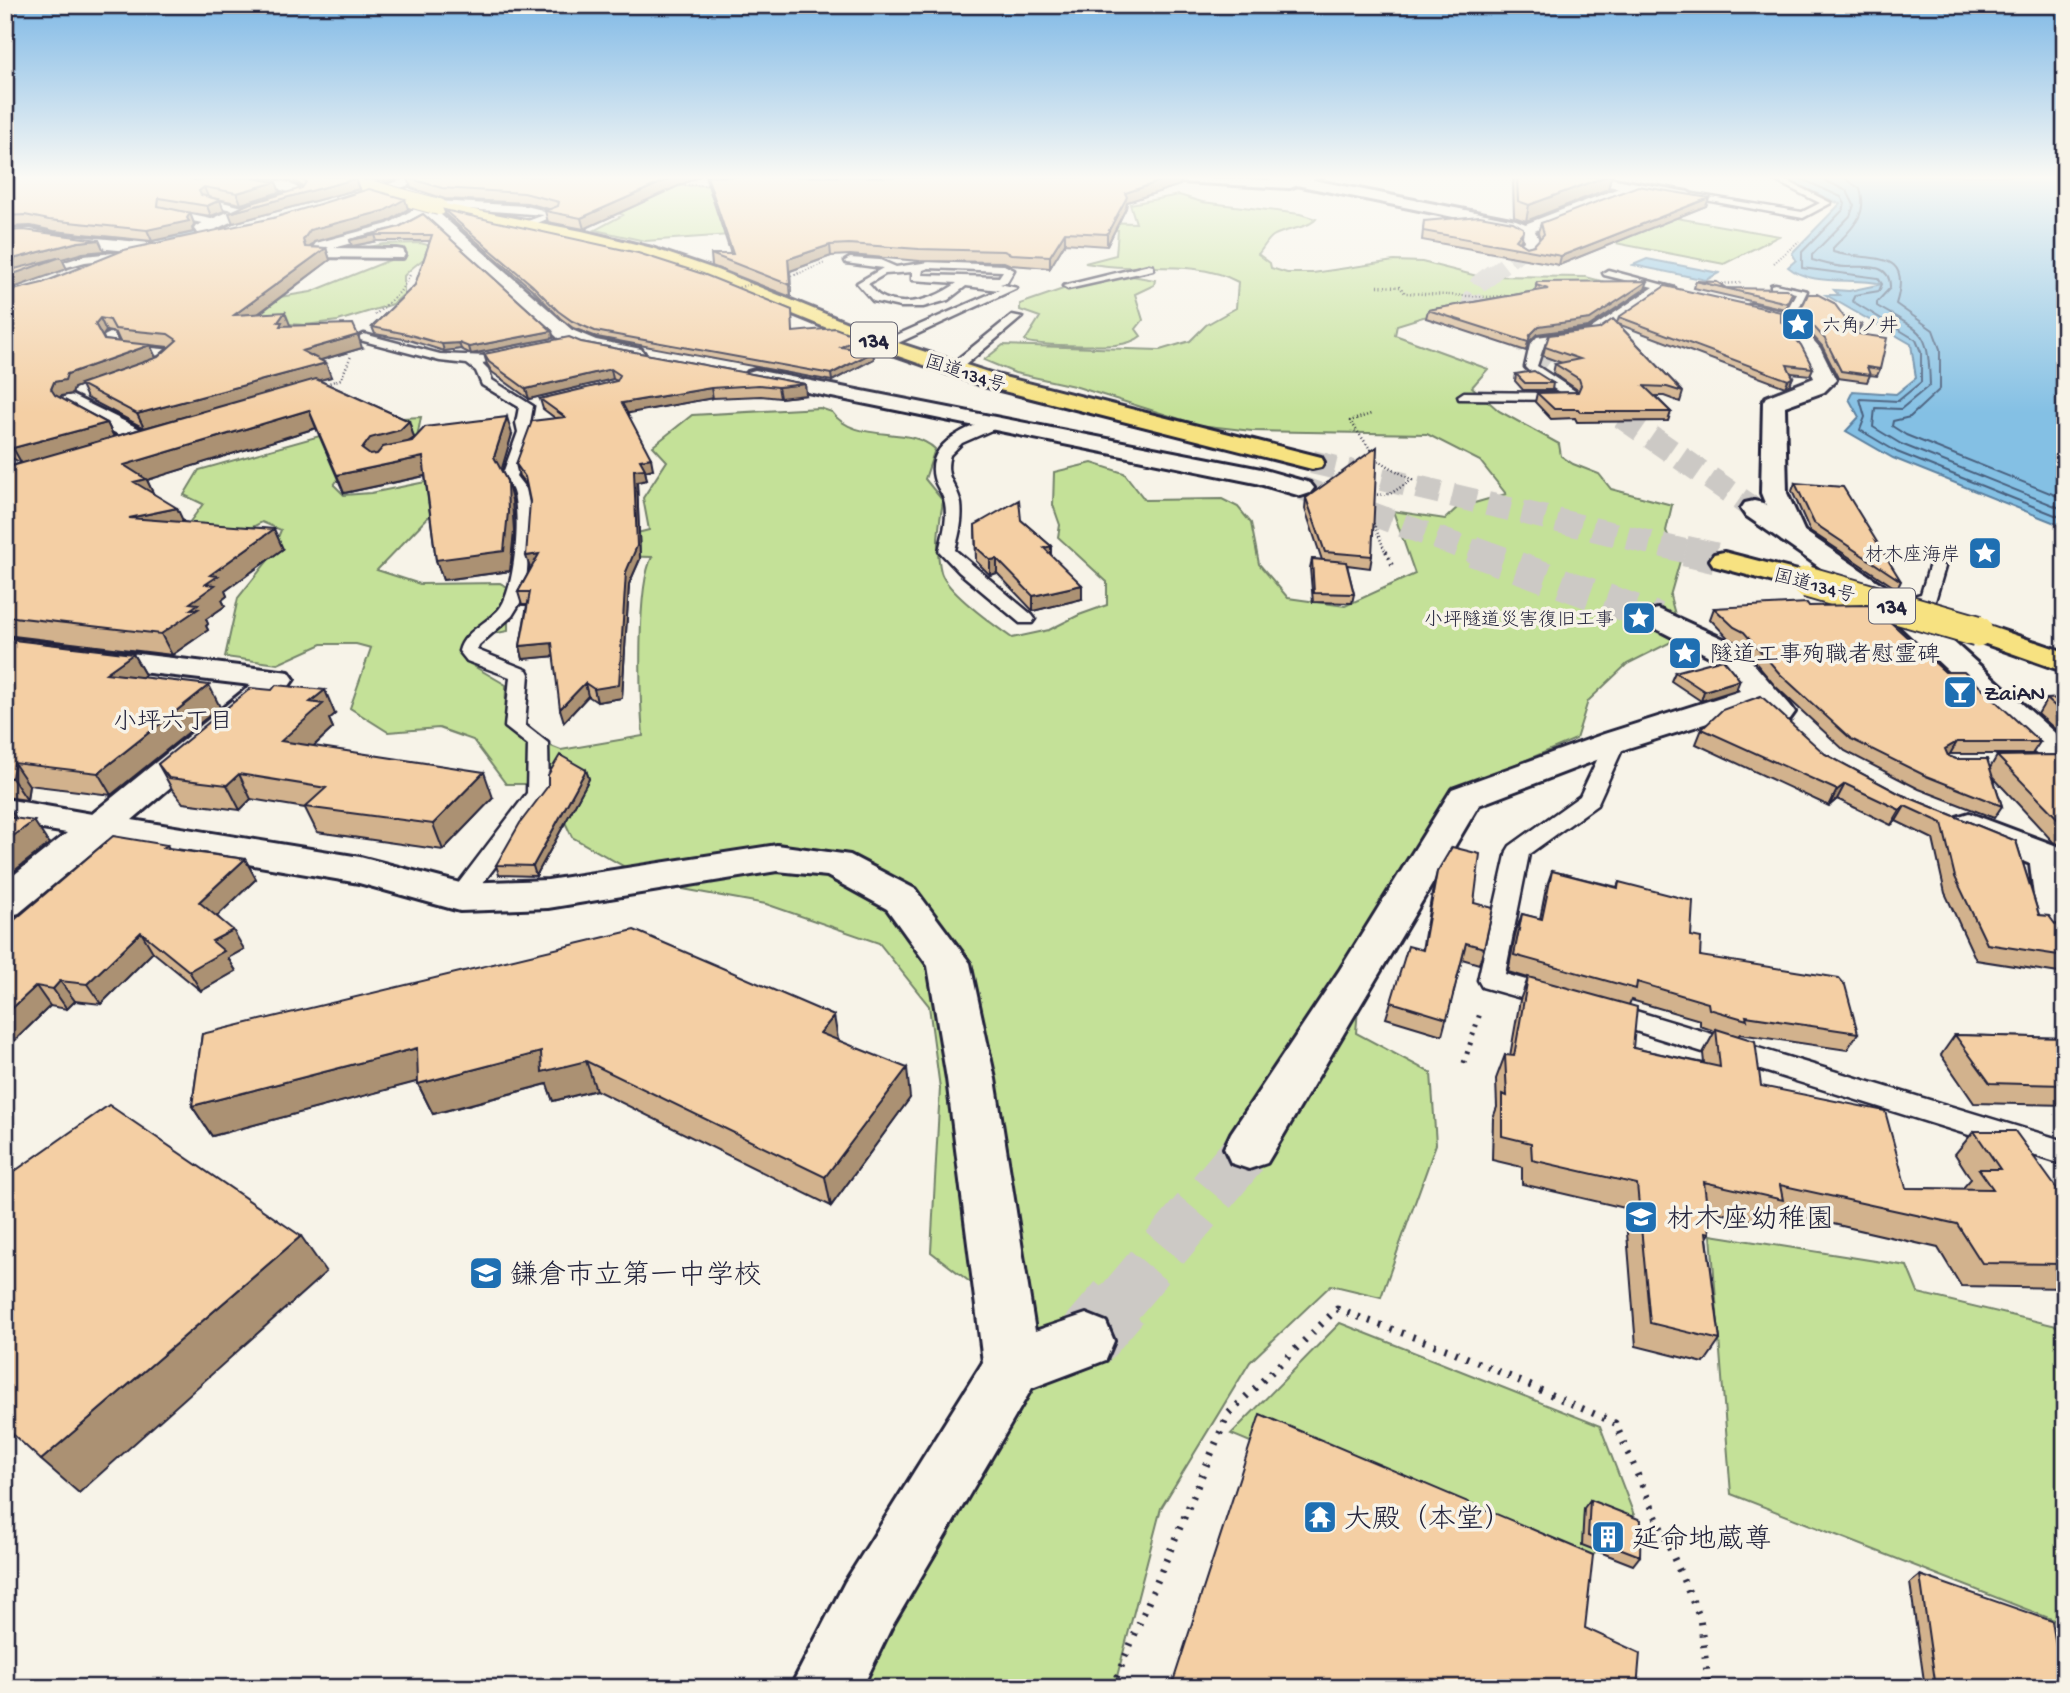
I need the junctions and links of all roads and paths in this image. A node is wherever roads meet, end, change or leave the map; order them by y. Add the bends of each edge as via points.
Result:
1 (123, 255) joint
2 (480, 255) edge
3 (653, 255) edge
4 (1783, 255) edge
5 (827, 261) edge
6 (850, 261) edge
7 (1772, 264) dead end
8 (918, 268) junction
9 (1149, 268) dead end
10 (893, 269) junction
11 (802, 273) edge
12 (1608, 274) dead end
13 (23, 276) edge
14 (769, 281) edge
15 (1748, 282) dead end
16 (50, 285) edge
17 (1069, 286) dead end
18 (1378, 286) dead end
19 (1661, 286) junction
20 (1775, 287) edge
21 (731, 289) edge
22 (1687, 292) edge
23 (1517, 295) edge
24 (1738, 304) edge
25 (1790, 316) junction
26 (1016, 317) dead end
27 (110, 336) edge
28 (365, 338) dead end
29 (886, 345) junction
30 (654, 356) edge
31 (495, 357) edge
32 (471, 361) junction
33 (953, 369) junction
34 (146, 370) edge
35 (734, 372) edge
36 (1464, 396) dead end
37 (57, 401) edge
38 (1371, 414) dead end
39 (998, 422) junction
40 (195, 423) edge
41 (142, 439) junction
42 (105, 450) edge
43 (1312, 461) tunnel mouth
44 (1301, 488) tunnel mouth
45 (1361, 495) edge
46 (1754, 509) tunnel mouth
47 (1370, 514) edge
48 (1791, 535) junction
49 (1724, 560) tunnel mouth
50 (1392, 565) dead end
51 (1937, 567) dead end
52 (1896, 606) junction
53 (1658, 618) tunnel mouth
54 (1026, 619) dead end
55 (5, 647) edge
56 (2065, 663) edge
57 (1761, 695) junction
58 (1801, 732) edge
59 (1616, 741) junction
60 (2056, 761) edge
61 (5, 811) edge
62 (1944, 815) edge
63 (102, 826) junction
64 (2057, 861) edge
65 (460, 897) junction
66 (5, 903) edge
67 (2059, 928) edge
68 (1491, 980) junction
69 (1464, 1063) dead end
70 (1249, 1148) tunnel mouth
71 (2065, 1153) edge
72 (1086, 1341) tunnel mouth
73 (1012, 1367) junction
74 (825, 1688) edge
75 (1112, 1688) edge
76 (1709, 1688) edge

1 - 13 lane via 84,259
1 - 16 street
2 - 30 street via 526,297 566,343
3 - 29 highway, 国道134号 / 134
4 - 7 path
5 - 11 path
6 - 10 lane
8 - 8 lane via 929,265 1009,270 1003,280 987,282 916,278
8 - 10 lane
9 - 17 lane
10 - 29 lane via 862,283 877,299 900,304 944,298 964,282 1012,288
12 - 19 lane
14 - 21 path, bridge
15 - 19 path
18 - 23 path via 1400,287 1405,293
19 - 22 lane
19 - 36 lane via 1592,333 1541,339 1536,345 1531,367 1560,385 1569,397
20 - 25 lane via 1802,291
24 - 25 lane
25 - 48 street via 1791,327 1810,348 1825,380 1774,402 1774,493
26 - 33 lane
27 - 34 lane via 114,348 174,354
28 - 32 lane
29 - 33 highway, 国道134号 / 134
31 - 32 lane
32 - 65 lane via 482,369 486,382 524,415 525,432 509,476 520,489 524,533 511,606 470,643 468,651 520,674 515,727 538,743 538,794
33 - 43 highway, 国道134号 / 134
35 - 39 street
37 - 41 street
38 - 45 path via 1350,421 1378,460 1412,480 1390,494
39 - 44 street
39 - 54 lane via 947,447 940,467 954,519 947,551
40 - 41 street
41 - 42 street
46 - 48 street
47 - 50 path
48 - 52 street
49 - 56 highway, 国道134号 / 134, bridge via 1977,631
51 - 52 lane via 1929,597
52 - 60 street
53 - 57 street via 1726,652
55 - 63 street via 278,679
57 - 58 street
57 - 59 street
59 - 68 lane via 1589,800 1518,850
59 - 70 street via 1465,797
61 - 63 street
62 - 64 street
63 - 65 street via 360,870
63 - 66 street
64 - 67 street
65 - 73 street via 548,894 777,858 836,864 901,900 949,963 971,1079
68 - 69 path
68 - 71 lane via 1684,1034
72 - 73 street
73 - 74 street via 868,1605
75 - 76 path via 1228,1414 1336,1309 1454,1352 1615,1423 1700,1618

